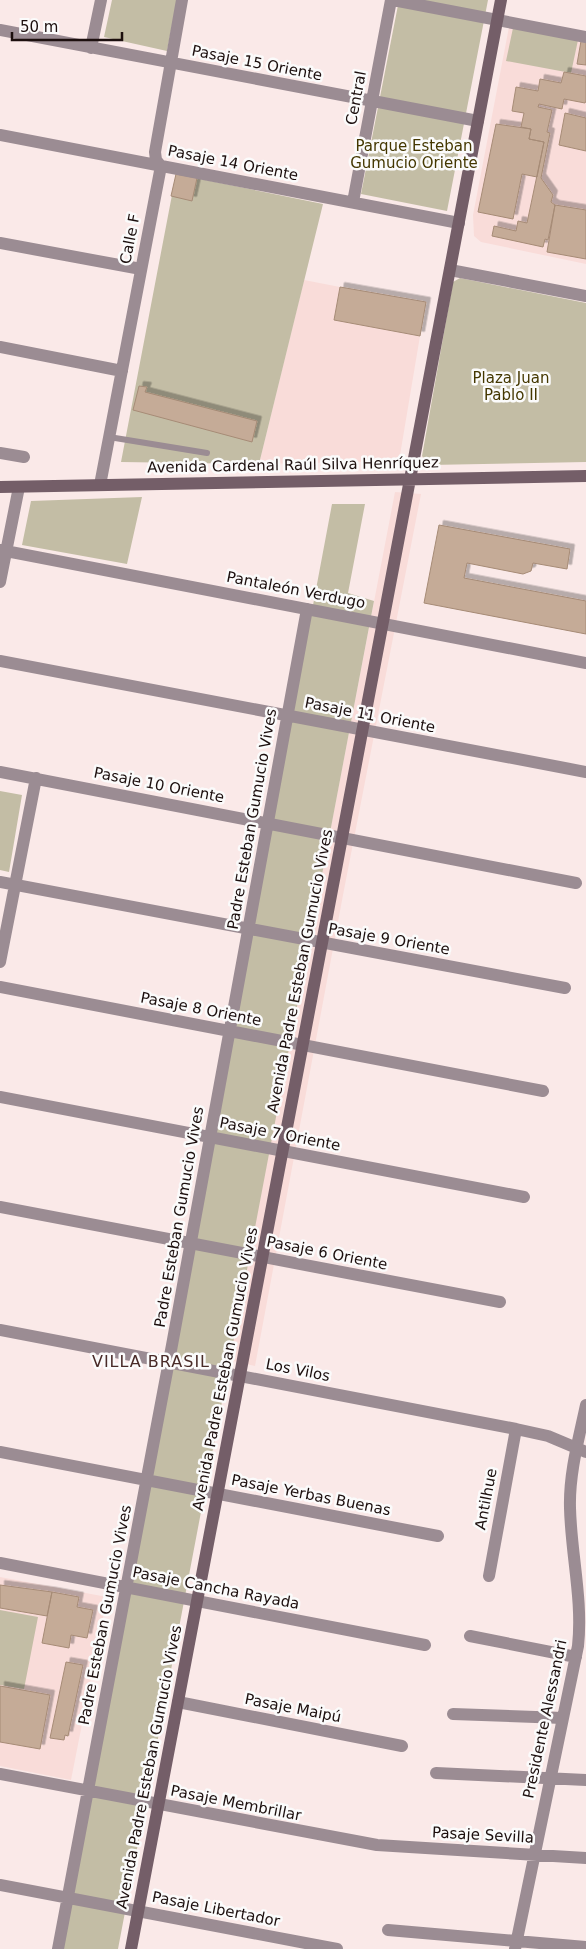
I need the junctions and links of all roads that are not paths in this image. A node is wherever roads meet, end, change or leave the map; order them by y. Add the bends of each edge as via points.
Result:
1 (101, 0) edge
2 (182, 0) edge
3 (392, 0) edge
4 (501, 0) edge
5 (497, 20) junction
6 (0, 30) edge
7 (586, 37) edge
8 (91, 48) junction
9 (171, 63) junction
10 (373, 101) junction
11 (478, 121) junction
12 (0, 135) edge
13 (161, 166) junction
14 (353, 202) junction
15 (459, 223) junction
16 (0, 243) edge
17 (141, 270) junction
18 (450, 270) junction
19 (586, 296) edge
20 (0, 347) edge
21 (122, 371) junction
22 (109, 437) junction
23 (0, 453) edge
24 (207, 453) dead end
25 (24, 457) dead end
26 (586, 476) edge
27 (411, 479) junction
28 (100, 485) junction
29 (0, 487) edge
30 (19, 487) junction
31 (3, 550) edge
32 (0, 582) edge
33 (308, 609) junction
34 (383, 623) junction
35 (0, 661) edge
36 (586, 663) edge
37 (288, 716) junction
38 (363, 730) junction
39 (0, 772) edge
40 (586, 772) edge
41 (36, 778) junction
42 (268, 823) junction
43 (343, 837) junction
44 (0, 882) edge
45 (576, 882) dead end
46 (15, 885) junction
47 (249, 929) junction
48 (322, 943) junction
49 (0, 962) edge
50 (0, 987) edge
51 (565, 988) dead end
52 (230, 1031) junction
53 (303, 1045) junction
54 (542, 1091) dead end
55 (0, 1097) edge
56 (210, 1137) junction
57 (283, 1151) junction
58 (524, 1197) dead end
59 (0, 1207) edge
60 (191, 1244) junction
61 (262, 1258) junction
62 (500, 1302) dead end
63 (0, 1330) edge
64 (169, 1362) junction
65 (240, 1376) junction
66 (586, 1405) edge
67 (516, 1429) junction
68 (581, 1450) edge
69 (0, 1452) edge
70 (147, 1480) junction
71 (217, 1494) junction
72 (438, 1536) dead end
73 (0, 1563) edge
74 (488, 1576) dead end
75 (126, 1587) junction
76 (197, 1601) junction
77 (470, 1636) dead end
78 (425, 1645) dead end
79 (576, 1657) junction
80 (178, 1702) junction
81 (453, 1714) dead end
82 (563, 1718) junction
83 (402, 1746) dead end
84 (436, 1773) dead end
85 (0, 1774) edge
86 (550, 1778) junction
87 (586, 1780) edge
88 (88, 1791) junction
89 (158, 1804) junction
90 (377, 1845) joint
91 (534, 1854) junction
92 (586, 1858) edge
93 (0, 1885) edge
94 (67, 1898) junction
95 (138, 1911) junction
96 (388, 1930) dead end
97 (516, 1945) edge
98 (586, 1947) edge
99 (58, 1949) edge
100 (131, 1949) edge
101 (337, 1949) edge

1 - 8 street
2 - 9 street, Calle F
3 - 5 street
3 - 10 street, Central
4 - 5 street, Avenida Padre Esteban Gumucio Vives
5 - 7 street
5 - 11 street, Avenida Padre Esteban Gumucio Vives
6 - 8 street, Pasaje 15 Oriente
8 - 9 street, Pasaje 15 Oriente
9 - 10 street, Pasaje 15 Oriente
9 - 13 street, Calle F via 155,152
10 - 11 street, Pasaje 15 Oriente
10 - 14 street, Central
11 - 15 street, Avenida Padre Esteban Gumucio Vives
12 - 13 street, Pasaje 14 Oriente
13 - 14 street, Pasaje 14 Oriente
13 - 17 street, Calle F
14 - 15 street, Pasaje 14 Oriente
15 - 18 street, Avenida Padre Esteban Gumucio Vives
16 - 17 street
17 - 21 street, Calle F
18 - 19 street
18 - 27 street, Avenida Padre Esteban Gumucio Vives
20 - 21 street
21 - 22 street, Calle F
22 - 24 lane
22 - 28 street, Calle F
23 - 25 street
26 - 27 street, Avenida Cardenal Raúl Silva Henríquez
27 - 28 street, Avenida Cardenal Raúl Silva Henríquez
27 - 34 street, Avenida Padre Esteban Gumucio Vives
28 - 30 street, Avenida Cardenal Raúl Silva Henríquez
29 - 30 street, Avenida Cardenal Raúl Silva Henríquez
30 - 31 street
31 - 32 street
31 - 33 street, Pantaleón Verdugo
33 - 34 street, Pantaleón Verdugo
33 - 37 street, Padre Esteban Gumucio Vives
34 - 36 street, Pantaleón Verdugo
34 - 38 street, Avenida Padre Esteban Gumucio Vives
35 - 37 street, Pasaje 11 Oriente
37 - 38 street, Pasaje 11 Oriente
37 - 42 street, Padre Esteban Gumucio Vives
38 - 40 street, Pasaje 11 Oriente
38 - 43 street, Avenida Padre Esteban Gumucio Vives
39 - 41 street, Pasaje 10 Oriente
41 - 42 street, Pasaje 10 Oriente
41 - 46 street
42 - 43 street, Pasaje 10 Oriente
42 - 47 street, Padre Esteban Gumucio Vives
43 - 45 street, Pasaje 10 Oriente
43 - 48 street, Avenida Padre Esteban Gumucio Vives
44 - 46 street, Pasaje 9 Oriente
46 - 47 street, Pasaje 9 Oriente
46 - 49 street
47 - 48 street, Pasaje 9 Oriente
47 - 52 street, Padre Esteban Gumucio Vives
48 - 51 street, Pasaje 9 Oriente
48 - 53 street, Avenida Padre Esteban Gumucio Vives
50 - 52 street, Pasaje 8 Oriente
52 - 53 street, Pasaje 8 Oriente
52 - 56 street, Padre Esteban Gumucio Vives
53 - 54 street, Pasaje 8 Oriente
53 - 57 street, Avenida Padre Esteban Gumucio Vives
55 - 56 street, Pasaje 7 Oriente
56 - 57 street, Pasaje 7 Oriente
56 - 60 street, Padre Esteban Gumucio Vives
57 - 58 street, Pasaje 7 Oriente
57 - 61 street, Avenida Padre Esteban Gumucio Vives
59 - 60 street, Pasaje 6 Oriente
60 - 61 street, Pasaje 6 Oriente
60 - 64 street, Padre Esteban Gumucio Vives
61 - 62 street, Pasaje 6 Oriente
61 - 65 street, Avenida Padre Esteban Gumucio Vives
63 - 64 street, Los Vilos
64 - 65 street, Los Vilos
64 - 70 street, Padre Esteban Gumucio Vives
65 - 67 street, Los Vilos
65 - 71 street, Avenida Padre Esteban Gumucio Vives
66 - 68 street, Presidente Alessandri
67 - 68 street, Los Vilos via 548,1436
67 - 74 street, Antilhue
68 - 79 street, Presidente Alessandri via 573,1468 570,1505 579,1609
69 - 70 street, Pasaje Yerbas Buenas
70 - 71 street, Pasaje Yerbas Buenas
70 - 75 street, Padre Esteban Gumucio Vives
71 - 72 street, Pasaje Yerbas Buenas
71 - 76 street, Avenida Padre Esteban Gumucio Vives
73 - 75 street, Pasaje Cancha Rayada
75 - 76 street, Pasaje Cancha Rayada
75 - 88 street, Padre Esteban Gumucio Vives
76 - 78 street, Pasaje Cancha Rayada
76 - 80 street, Avenida Padre Esteban Gumucio Vives
77 - 79 street
79 - 82 street, Presidente Alessandri
80 - 83 street, Pasaje Maipú
80 - 89 street, Avenida Padre Esteban Gumucio Vives
81 - 82 street
82 - 86 street, Presidente Alessandri
84 - 86 street
85 - 88 street, Pasaje Membrillar
86 - 87 street
86 - 91 street, Presidente Alessandri
88 - 89 street, Pasaje Membrillar
88 - 94 street, Padre Esteban Gumucio Vives
89 - 90 street, Pasaje Membrillar
89 - 95 street, Avenida Padre Esteban Gumucio Vives
90 - 91 street, Pasaje Sevilla
91 - 92 street, Pasaje Sevilla
91 - 97 street, Presidente Alessandri
93 - 94 street, Pasaje Libertador
94 - 95 street, Pasaje Libertador
94 - 99 street, Padre Esteban Gumucio Vives
95 - 100 street, Avenida Padre Esteban Gumucio Vives
95 - 101 street, Pasaje Libertador
96 - 97 street
97 - 98 street

